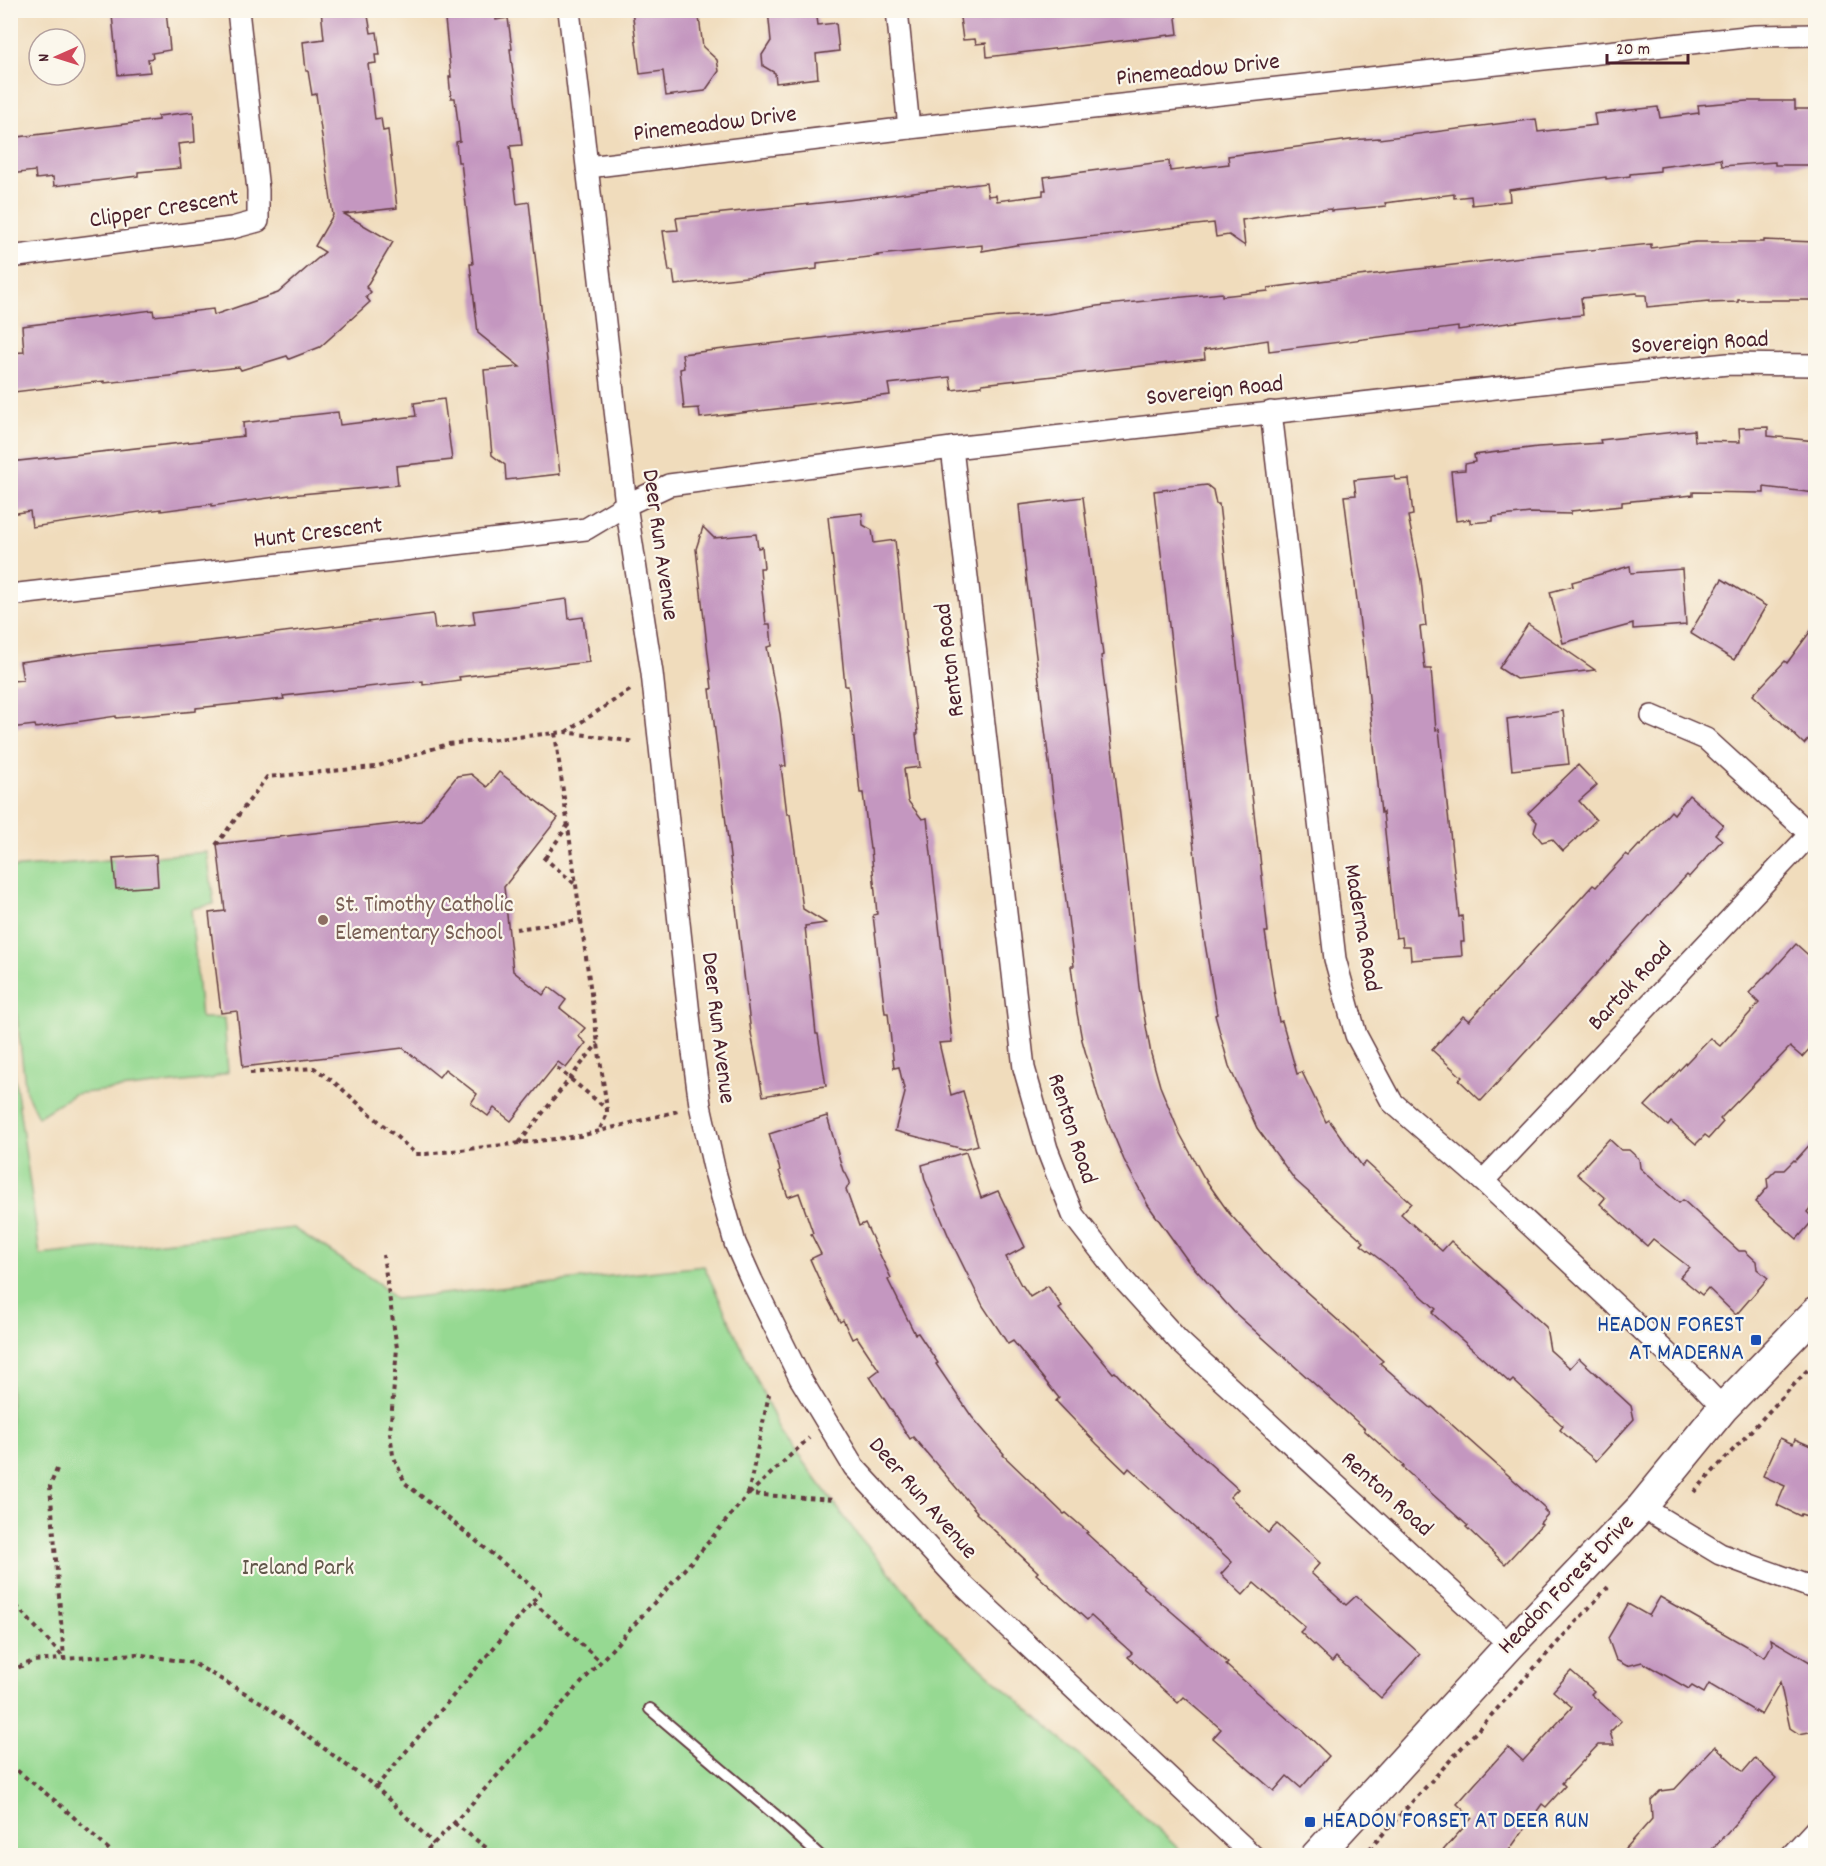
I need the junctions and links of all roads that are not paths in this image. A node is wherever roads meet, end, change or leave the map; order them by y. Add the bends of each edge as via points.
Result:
1 (238, 10) edge
2 (569, 10) edge
3 (897, 10) edge
4 (1815, 35) edge
5 (909, 128) junction
6 (588, 167) junction
7 (10, 258) edge
8 (1815, 365) edge
9 (1271, 412) junction
10 (952, 448) junction
11 (626, 505) junction
12 (10, 595) edge
13 (1652, 716) dead end
14 (1813, 831) edge
15 (1483, 1181) junction
16 (1815, 1312) edge
17 (1723, 1408) junction
18 (1642, 1507) junction
19 (1815, 1589) edge
20 (1510, 1645) junction
21 (651, 1709) dead end
22 (1815, 1829) edge
23 (820, 1856) edge
24 (1253, 1856) edge
25 (1316, 1856) edge
26 (1791, 1856) edge

1 - 7 street, Clipper Crescent via 258,221 232,228
2 - 6 street, Deer Run Avenue
3 - 5 street
4 - 5 street, Pinemeadow Drive via 1755,36
5 - 6 street, Pinemeadow Drive
6 - 11 street, Deer Run Avenue
8 - 9 street, Sovereign Road via 1728,364
9 - 10 street, Sovereign Road
9 - 15 street, Maderna Road via 1335,959 1356,1035 1392,1102
10 - 11 street, Sovereign Road via 669,485
10 - 20 street, Renton Road via 1024,1068 1047,1149 1073,1215 1178,1341
11 - 12 street, Hunt Crescent via 586,529
11 - 24 street, Deer Run Avenue via 652,673 700,1105 735,1243 752,1281 800,1378 854,1467 963,1585
13 - 14 street via 1706,739
14 - 15 street, Bartok Road
15 - 17 street, Maderna Road
16 - 17 street, Headon Forest Drive
17 - 18 street, Headon Forest Drive
18 - 19 street via 1720,1554
18 - 20 street, Headon Forest Drive
20 - 25 street, Headon Forest Drive
21 - 23 lane
22 - 26 street

